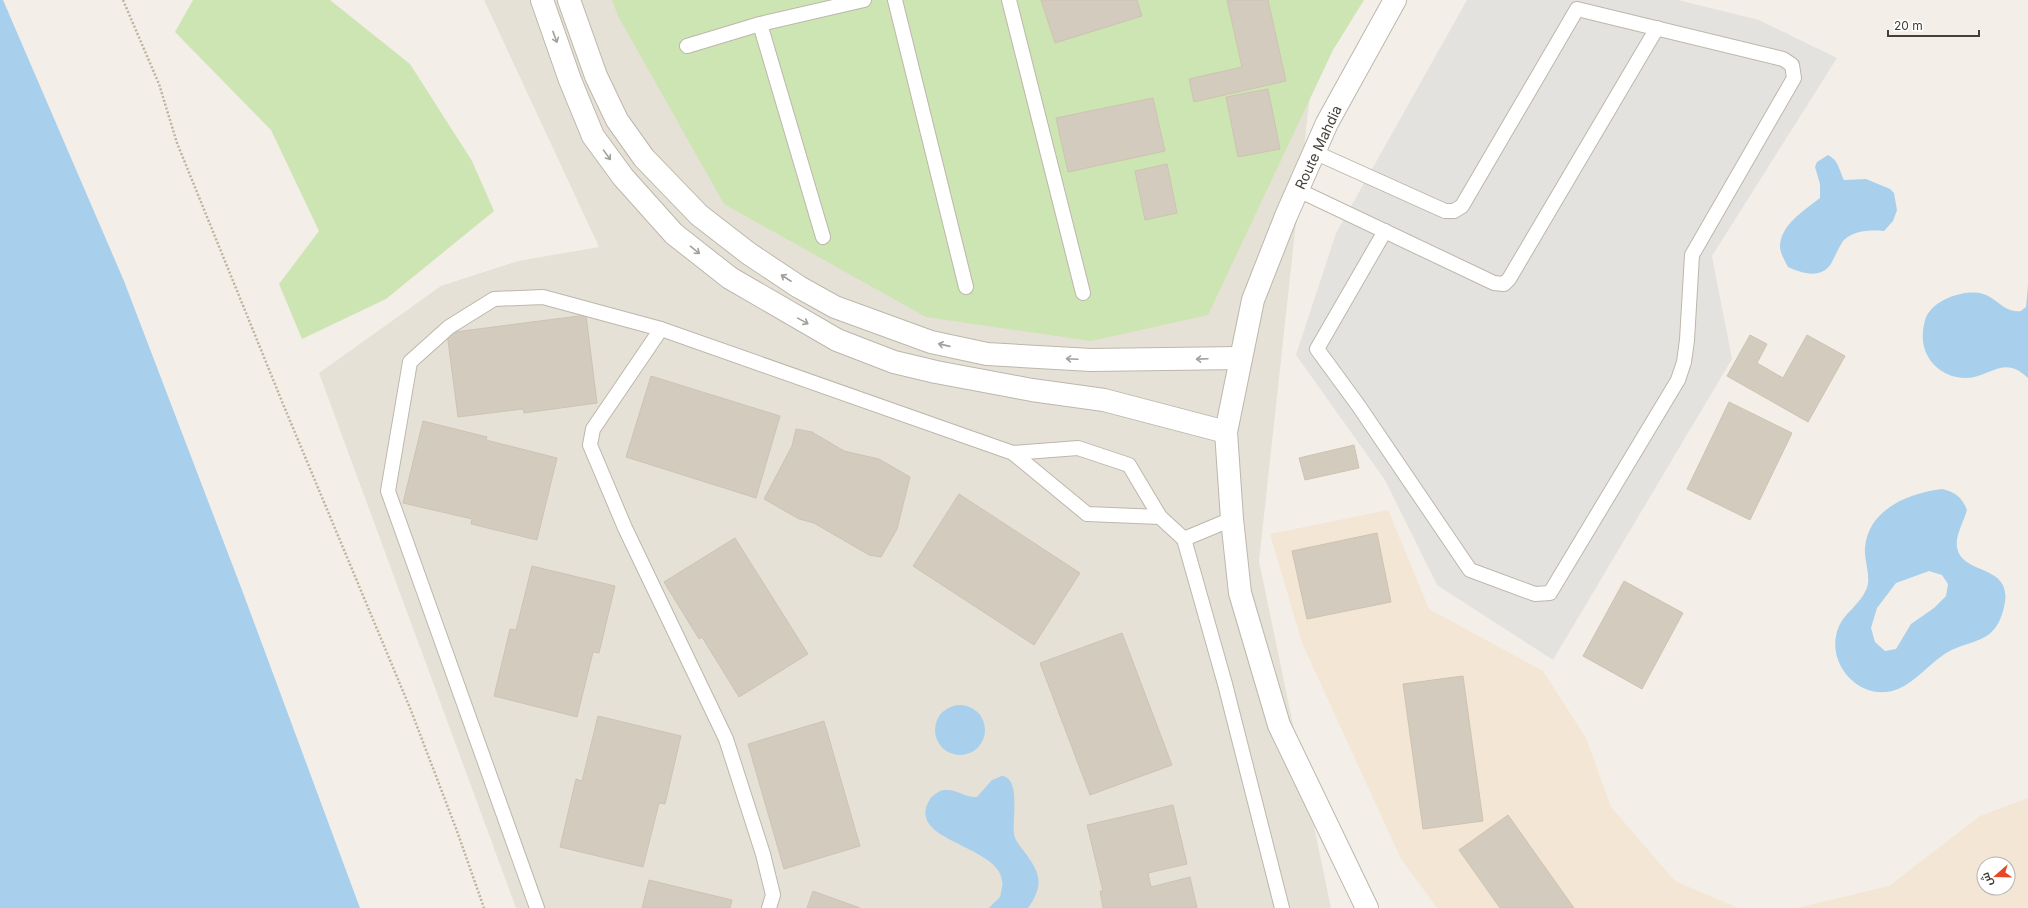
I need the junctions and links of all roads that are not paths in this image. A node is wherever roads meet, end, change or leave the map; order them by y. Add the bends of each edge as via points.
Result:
1 (542, 0) edge
2 (569, 0) edge
3 (820, 0) edge
4 (864, 0) edge
5 (895, 0) edge
6 (1009, 0) edge
7 (1395, 0) edge
8 (835, 7) junction
9 (760, 24) junction
10 (1657, 28) junction
11 (687, 46) dead end
12 (1314, 152) junction
13 (1298, 190) junction
14 (1385, 231) junction
15 (823, 237) dead end
16 (966, 287) dead end
17 (1083, 293) dead end
18 (661, 329) junction
19 (1241, 358) junction
20 (1226, 432) junction
21 (1014, 453) junction
22 (1160, 518) junction
23 (1232, 519) junction
24 (1184, 539) junction
25 (537, 908) edge
26 (770, 908) edge
27 (1282, 908) edge
28 (1367, 908) edge

1 -> 20 street via 593,136 623,177 674,234 730,278 837,340 894,362 1032,390 1104,400
19 -> 2 street via 1098,360 986,354 931,342 835,307 748,253 699,215 644,158 617,120 596,76
3 - 8 lane
4 - 8 lane
5 - 16 lane
6 - 17 lane
7 - 12 street, Route Mahdia via 1327,123
8 - 9 lane
9 - 11 lane
9 - 15 lane
10 - 12 lane via 1577,9 1462,206 1454,211 1445,211
10 - 14 lane via 1504,284 1494,282
10 - 14 lane via 1783,59 1792,65 1794,78 1692,255 1687,340 1678,380 1550,593 1535,594 1470,570 1317,349
12 - 13 street, Route Mahdia
13 - 14 lane
13 - 19 street, Route Mahdia via 1253,300
18 - 21 lane
18 - 25 lane via 543,297 494,299 449,327 410,362 388,491
18 - 26 lane via 593,429 590,445 625,528 726,739 763,854 773,895
19 - 20 street, Route Mahdia
20 - 23 street, Route Mahdia
21 - 22 lane via 1087,514
21 - 22 lane via 1078,448 1129,465
22 - 24 lane
23 - 24 lane
23 - 28 street, Route Mahdia via 1240,593 1279,725
24 - 27 lane via 1226,684

